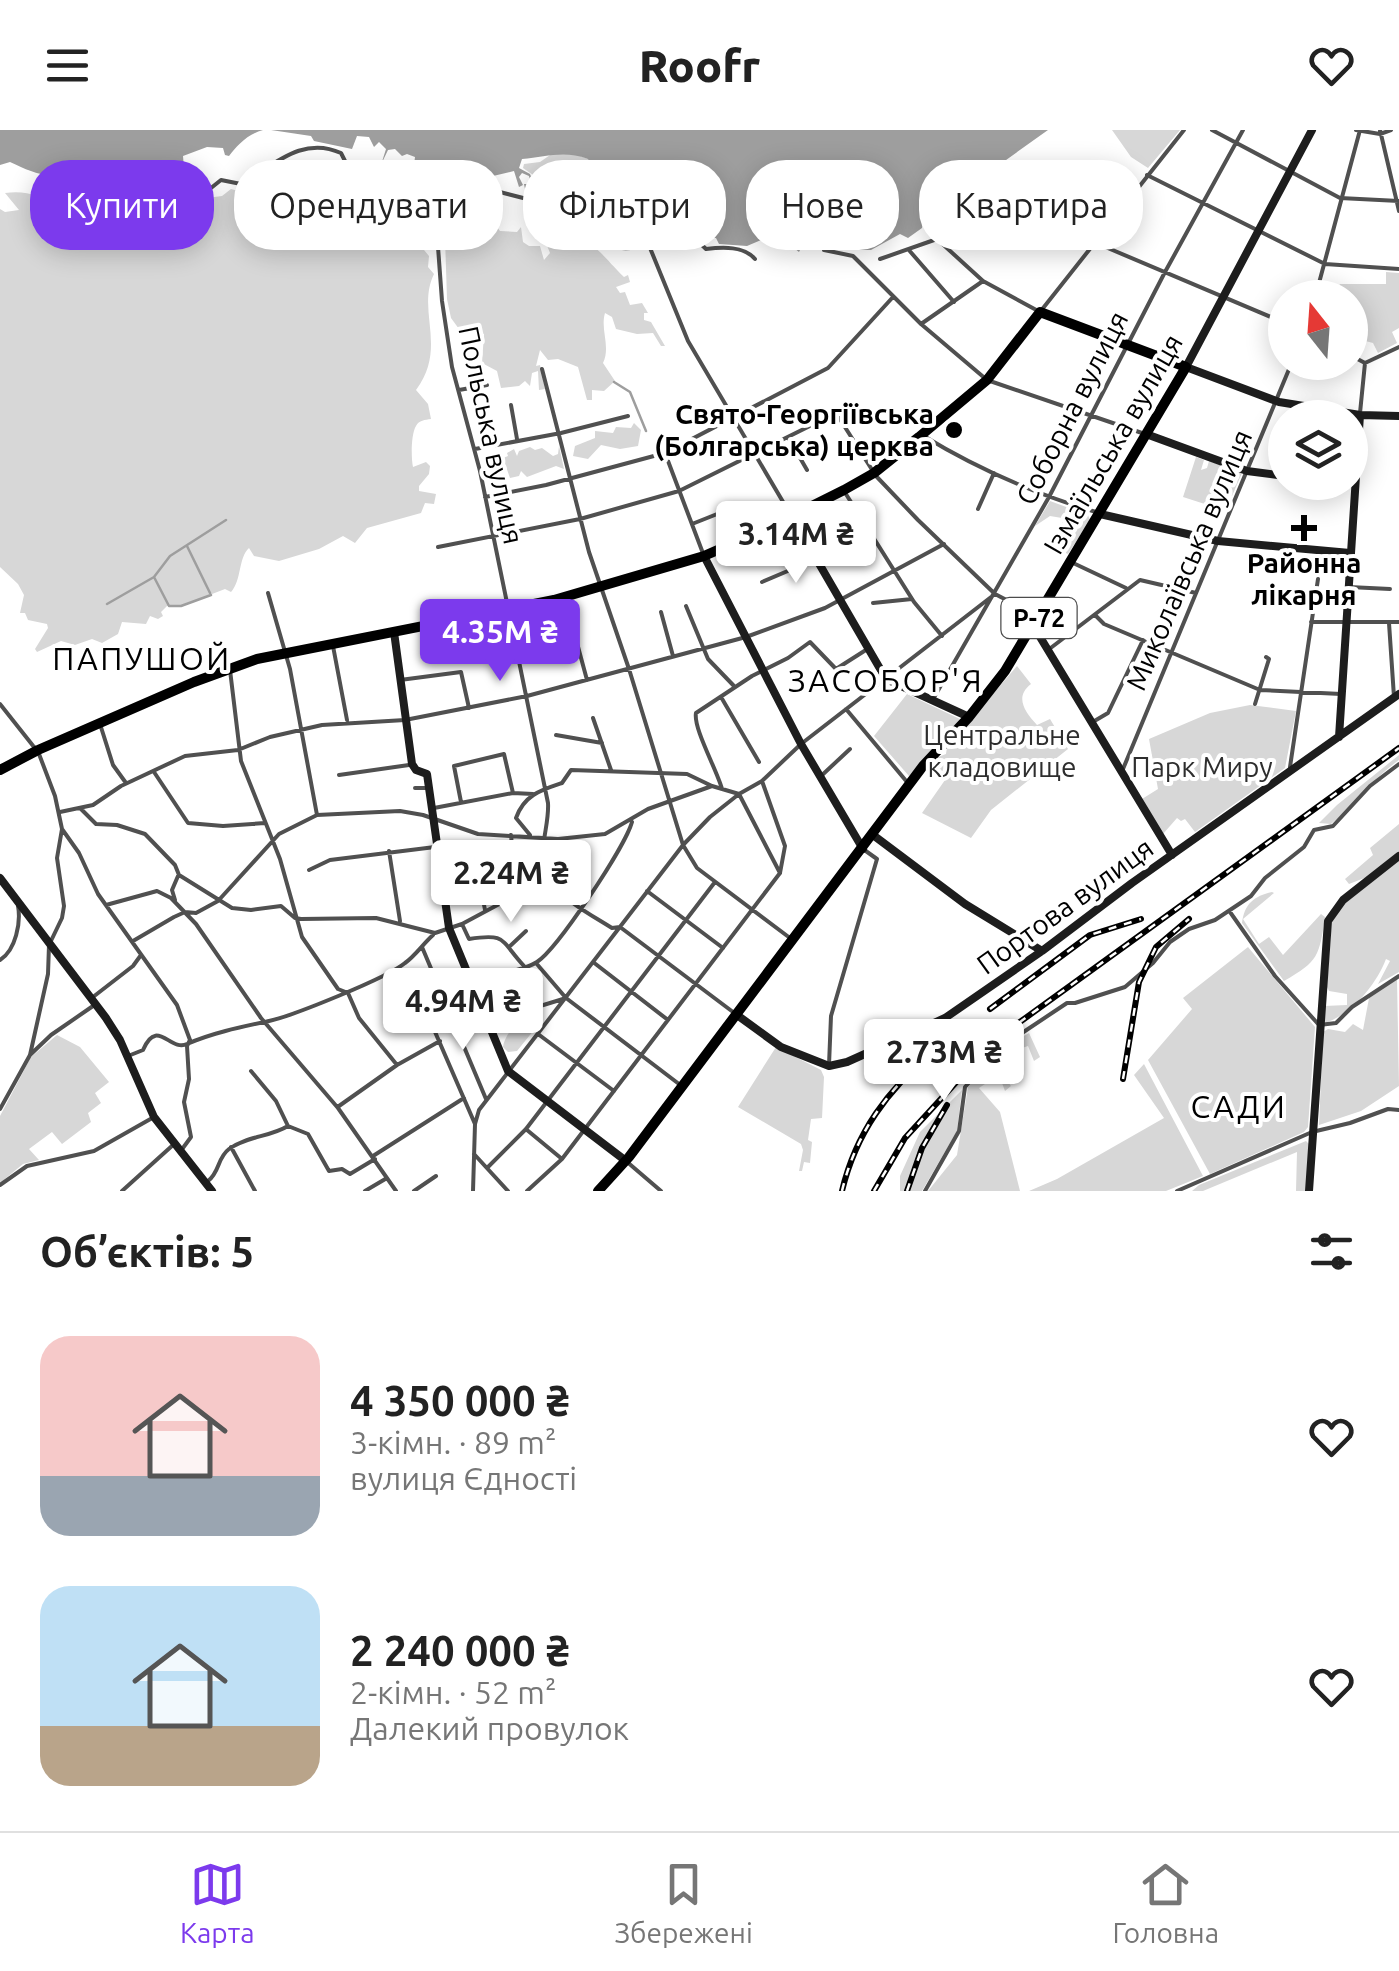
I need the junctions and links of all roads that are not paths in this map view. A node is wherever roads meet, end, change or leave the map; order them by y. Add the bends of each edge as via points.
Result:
1 (1184, 130) edge
2 (1212, 130) edge
3 (1242, 130) edge
4 (1312, 130) edge
5 (1359, 130) edge
6 (1391, 130) edge
7 (1381, 132) edge
8 (1236, 142) junction
9 (277, 160) edge
10 (344, 160) edge
11 (1290, 171) junction
12 (1147, 174) junction
13 (1143, 179) edge
14 (1342, 198) junction
15 (1398, 201) edge
16 (1203, 202) junction
17 (1399, 212) edge
18 (1259, 230) junction
19 (907, 248) junction
20 (438, 250) edge
21 (651, 250) edge
22 (726, 250) edge
23 (824, 250) dead end
24 (1089, 250) edge
25 (1113, 250) edge
26 (755, 259) dead end
27 (880, 259) dead end
28 (1325, 264) junction
29 (1399, 269) edge
30 (1164, 272) junction
31 (1320, 280) edge
32 (983, 281) junction
33 (893, 297) junction
34 (1223, 297) junction
35 (954, 302) junction
36 (1040, 312) junction
37 (1268, 316) edge
38 (921, 324) junction
39 (1126, 345) junction
40 (1399, 347) edge
41 (1368, 362) edge
42 (1186, 367) junction
43 (542, 369) dead end
44 (987, 380) junction
45 (487, 385) dead end
46 (458, 390) junction
47 (1273, 400) edge
48 (511, 406) dead end
49 (1090, 414) junction
50 (1368, 415) edge
51 (628, 416) dead end
52 (1399, 416) edge
53 (732, 417) junction
54 (1268, 420) edge
55 (561, 434) junction
56 (1146, 434) junction
57 (922, 435) junction
58 (788, 437) junction
59 (517, 439) junction
60 (474, 449) junction
61 (664, 453) junction
62 (754, 454) junction
63 (807, 470) dead end
64 (1247, 471) junction
65 (874, 472) junction
66 (994, 473) junction
67 (1268, 474) edge
68 (570, 478) junction
69 (844, 490) junction
70 (679, 491) junction
71 (485, 497) junction
72 (1048, 497) junction
73 (1352, 500) edge
74 (735, 507) dead end
75 (978, 509) dead end
76 (1100, 514) junction
77 (792, 517) junction
78 (580, 519) junction
79 (692, 524) junction
80 (493, 538) junction
81 (1218, 542) junction
82 (944, 544) junction
83 (438, 547) dead end
84 (1350, 553) junction
85 (704, 556) junction
86 (816, 559) junction
87 (1072, 562) junction
88 (896, 570) junction
89 (1318, 579) dead end
90 (762, 582) dead end
91 (1349, 587) junction
92 (601, 588) junction
93 (1127, 589) junction
94 (1390, 589) dead end
95 (1196, 593) junction
96 (268, 594) dead end
97 (995, 594) junction
98 (841, 599) junction
99 (912, 599) junction
100 (873, 604) dead end
101 (686, 606) dead end
102 (509, 611) junction
103 (661, 612) dead end
104 (1095, 615) junction
105 (1036, 622) junction
106 (1312, 622) junction
107 (1399, 622) edge
108 (1389, 623) junction
109 (1346, 624) junction
110 (394, 632) junction
111 (942, 636) junction
112 (746, 637) junction
113 (1142, 640) junction
114 (332, 642) junction
115 (576, 643) dead end
116 (703, 648) junction
117 (869, 648) junction
118 (1048, 650) junction
119 (286, 651) junction
120 (1171, 653) junction
121 (674, 657) junction
122 (1266, 657) dead end
123 (230, 668) junction
124 (630, 669) junction
125 (763, 671) junction
126 (886, 678) junction
127 (400, 680) junction
128 (587, 680) junction
129 (735, 687) junction
130 (1260, 690) junction
131 (1301, 694) junction
132 (1341, 694) junction
133 (527, 696) junction
134 (721, 697) junction
135 (1397, 698) edge
136 (932, 702) junction
137 (0, 704) edge
138 (1255, 704) dead end
139 (469, 708) junction
140 (846, 709) junction
141 (969, 716) junction
142 (593, 718) dead end
143 (406, 720) junction
144 (348, 723) junction
145 (1092, 723) junction
146 (99, 724) junction
147 (300, 730) junction
148 (556, 734) dead end
149 (1338, 737) junction
150 (602, 743) junction
151 (800, 744) junction
152 (850, 749) dead end
153 (38, 750) junction
154 (238, 750) junction
155 (759, 762) dead end
156 (412, 764) junction
157 (1399, 764) edge
158 (0, 770) edge
159 (611, 770) junction
160 (154, 772) junction
161 (660, 772) junction
162 (1122, 772) junction
163 (1290, 772) junction
164 (339, 775) dead end
165 (820, 777) junction
166 (762, 781) junction
167 (126, 783) junction
168 (909, 784) junction
169 (545, 786) junction
170 (712, 786) junction
171 (415, 788) dead end
172 (430, 788) junction
173 (722, 790) junction
174 (513, 793) junction
175 (533, 794) junction
176 (740, 794) junction
177 (461, 802) junction
178 (670, 803) junction
179 (81, 808) junction
180 (433, 808) junction
181 (60, 812) junction
182 (316, 816) junction
183 (432, 819) junction
184 (632, 820) junction
185 (266, 823) junction
186 (62, 829) junction
187 (510, 835) junction
188 (873, 835) junction
189 (532, 836) junction
190 (544, 838) junction
191 (273, 841) junction
192 (683, 845) junction
193 (435, 846) junction
194 (863, 849) junction
195 (388, 852) junction
196 (1172, 855) junction
197 (1399, 856) edge
198 (572, 865) dead end
199 (477, 868) dead end
200 (310, 870) dead end
201 (780, 873) junction
202 (178, 875) junction
203 (0, 878) edge
204 (549, 880) junction
205 (715, 882) junction
206 (647, 891) junction
207 (516, 893) junction
208 (17, 901) junction
209 (218, 901) junction
210 (176, 904) junction
211 (106, 905) junction
212 (581, 908) junction
213 (485, 910) junction
214 (753, 910) junction
215 (1229, 911) junction
216 (184, 912) junction
217 (196, 913) junction
218 (295, 918) junction
219 (192, 920) junction
220 (686, 920) junction
221 (400, 923) junction
222 (462, 924) junction
223 (620, 927) junction
224 (449, 928) junction
225 (526, 930) dead end
226 (434, 934) junction
227 (132, 941) junction
228 (793, 941) junction
229 (49, 945) junction
230 (421, 946) junction
231 (509, 947) junction
232 (724, 949) junction
233 (1042, 951) junction
234 (142, 952) junction
235 (660, 956) junction
236 (0, 960) edge
237 (593, 962) junction
238 (536, 963) junction
239 (524, 966) junction
240 (1399, 976) edge
241 (470, 982) junction
242 (697, 984) junction
243 (632, 991) junction
244 (343, 992) junction
245 (419, 995) dead end
246 (92, 998) junction
247 (566, 998) junction
248 (737, 1015) junction
249 (264, 1021) junction
250 (669, 1021) junction
251 (486, 1022) junction
252 (1319, 1025) junction
253 (606, 1028) junction
254 (188, 1032) junction
255 (538, 1034) junction
256 (202, 1037) junction
257 (440, 1041) junction
258 (187, 1044) junction
259 (30, 1055) junction
260 (128, 1056) junction
261 (642, 1058) junction
262 (577, 1063) junction
263 (397, 1066) junction
264 (828, 1066) junction
265 (251, 1072) dead end
266 (508, 1072) junction
267 (682, 1086) junction
268 (614, 1092) junction
269 (464, 1098) junction
270 (486, 1099) junction
271 (547, 1101) junction
272 (338, 1108) junction
273 (0, 1110) edge
274 (479, 1110) junction
275 (1399, 1110) edge
276 (470, 1111) junction
277 (154, 1117) junction
278 (475, 1124) junction
279 (288, 1126) junction
280 (526, 1129) junction
281 (585, 1129) junction
282 (1312, 1132) junction
283 (177, 1148) junction
284 (231, 1148) junction
285 (474, 1153) junction
286 (374, 1158) junction
287 (562, 1159) junction
288 (626, 1161) junction
289 (487, 1168) junction
290 (436, 1176) dead end
291 (387, 1178) junction
292 (0, 1184) edge
293 (209, 1187) edge
294 (122, 1191) edge
295 (256, 1191) edge
296 (365, 1191) edge
297 (396, 1191) edge
298 (414, 1191) edge
299 (473, 1191) edge
300 (508, 1191) edge
301 (528, 1191) edge
302 (598, 1191) edge
303 (661, 1191) edge
304 (925, 1191) edge
305 (1177, 1191) edge
306 (1309, 1191) edge

1 - 12 street
2 - 8 street
3 - 8 street, Соборна вулиця
4 - 11 street, Ізмаїльська вулиця
5 - 7 street
5 - 14 street
6 - 7 street
7 - 15 street
8 - 11 street
8 - 16 street, Соборна вулиця
9 - 10 street via 312,147 341,153
11 - 14 street
11 - 18 street, Ізмаїльська вулиця
12 - 13 street
12 - 16 street
14 - 15 street
14 - 28 street
15 - 17 street
16 - 18 street
16 - 30 street, Соборна вулиця
18 - 28 street
18 - 34 street, Ізмаїльська вулиця
19 - 27 street
19 - 32 street via 940,240
19 - 35 street
20 - 46 street, Польська вулиця
21 - 53 street via 677,320
22 - 26 street
23 - 33 street via 852,256
24 - 36 street
25 - 30 street
28 - 29 street
28 - 31 street
30 - 34 street
30 - 39 street, Соборна вулиця
32 - 35 street
32 - 36 street
33 - 38 street
33 - 53 street via 824,370
34 - 37 street
34 - 42 street, Ізмаїльська вулиця
35 - 38 street
36 - 39 main road
36 - 44 main road
38 - 44 street
39 - 42 main road
39 - 49 street, Соборна вулиця
40 - 41 street
42 - 47 street
42 - 56 main road, Ізмаїльська вулиця / Р-72
43 - 55 street
44 - 49 street
44 - 57 main road
45 - 46 street
46 - 60 street, Польська вулиця
48 - 59 street
49 - 56 street
49 - 72 street, Соборна вулиця
50 - 52 street
51 - 55 street
53 - 61 street
53 - 62 street
54 - 64 street, Миколаївська вулиця
55 - 59 street
55 - 68 street
56 - 64 street
56 - 76 main road, Ізмаїльська вулиця / Р-72
57 - 65 main road
57 - 66 street
58 - 62 street
58 - 63 street
58 - 65 street via 836,413
59 - 60 street
60 - 71 street, Польська вулиця
61 - 68 street
61 - 70 street
62 - 70 street
62 - 77 street
64 - 67 street
64 - 81 street, Миколаївська вулиця
65 - 69 main road
65 - 82 street
66 - 72 street
66 - 75 street
68 - 71 street
68 - 78 street
69 - 77 main road
69 - 88 street
70 - 78 street
70 - 79 street
71 - 80 street, Польська вулиця
72 - 76 street
72 - 97 street, Соборна вулиця
73 - 84 street
74 - 79 street
76 - 81 street
76 - 87 main road, Ізмаїльська вулиця / Р-72
77 - 85 main road
77 - 86 street
78 - 80 street
78 - 92 street
79 - 85 street
80 - 83 street
80 - 102 street, Польська вулиця
81 - 84 street
81 - 95 street, Миколаївська вулиця
82 - 88 street
82 - 97 street
84 - 91 street
85 - 92 main road
85 - 112 street
86 - 90 street
86 - 98 street
87 - 93 street
87 - 105 main road, Ізмаїльська вулиця / Р-72
88 - 98 street
88 - 99 street
89 - 106 street
91 - 94 street
91 - 109 street
92 - 102 main road
92 - 124 street
93 - 95 street via 1145,578
93 - 104 street
95 - 120 street, Миколаївська вулиця
96 - 119 street
97 - 105 street
97 - 111 street
97 - 136 street, Соборна вулиця
98 - 112 street
98 - 117 street
99 - 100 street
99 - 111 street
101 - 116 street
102 - 110 main road
102 - 133 street, Польська вулиця
103 - 121 street
104 - 113 street
104 - 118 street
105 - 118 street
105 - 141 main road, Ізмаїльська вулиця / Р-72
106 - 109 street
106 - 131 street
107 - 108 street
108 - 109 street
108 - 135 street
109 - 132 street
110 - 114 main road
110 - 127 street
111 - 126 street
112 - 116 street
112 - 125 street
113 - 120 street
113 - 145 street via 1108,713
114 - 119 main road
114 - 144 street
115 - 128 street
116 - 121 street
116 - 129 street
117 - 125 street via 836,669 810,642
117 - 126 street
118 - 145 street
119 - 123 main road
119 - 147 street
120 - 130 street
120 - 162 street, Миколаївська вулиця
121 - 124 street
122 - 130 street
123 - 146 main road
123 - 154 street
124 - 128 street
124 - 161 street
125 - 129 street
125 - 151 street
126 - 136 street
126 - 140 street
127 - 139 street via 461,672
127 - 143 street
128 - 133 street
129 - 134 street
130 - 131 street
130 - 138 street
131 - 132 street
131 - 163 street
132 - 149 street
133 - 139 street
133 - 169 street, Польська вулиця
134 - 155 street
134 - 173 street via 694,717
135 - 149 street, Портова вулиця
136 - 141 street
137 - 153 street
139 - 143 street
140 - 151 street
140 - 168 street
141 - 168 main road, Ізмаїльська вулиця / Р-72
142 - 150 street
143 - 144 street
143 - 156 street
144 - 147 street
145 - 162 street
146 - 153 main road
146 - 167 street
147 - 154 street
147 - 182 street
148 - 150 street
149 - 163 street, Портова вулиця
150 - 159 street
151 - 165 street
151 - 166 street
152 - 165 street
153 - 158 main road
153 - 181 street
154 - 160 street via 185,756
154 - 185 street
156 - 164 street
156 - 172 street via 427,774
157 - 215 street via 1333,826 1314,830 1304,847
159 - 161 street
159 - 169 street via 576,768 559,785
160 - 167 street
160 - 185 street via 188,824
161 - 170 street via 687,774
161 - 178 street
162 - 196 street
163 - 196 street, Портова вулиця
165 - 194 street
166 - 176 street
166 - 201 street via 784,846
167 - 179 street
168 - 188 main road, Ізмаїльська вулиця / Р-72
169 - 175 street
169 - 190 street, Польська вулиця
170 - 173 street
170 - 178 street
171 - 172 street
172 - 180 street
173 - 176 street
174 - 175 street
174 - 177 street
174 - 177 street via 504,754 454,766
175 - 189 street via 516,816
176 - 192 street
176 - 201 street
177 - 180 street
178 - 184 street
178 - 192 street
179 - 181 street
179 - 202 street via 101,826 145,834
180 - 183 street
181 - 186 street
182 - 183 street via 400,811
182 - 191 street
183 - 187 street via 478,834
183 - 193 street
184 - 190 street via 605,834
184 - 212 street via 627,840
185 - 191 street
186 - 211 street
186 - 229 street via 57,858 64,906
187 - 189 street
187 - 207 street
188 - 194 main road, Ізмаїльська вулиця / Р-72
188 - 233 street
189 - 190 street
190 - 204 street, Польська вулиця
191 - 209 street
191 - 218 street
192 - 205 street
192 - 206 street
193 - 195 street
193 - 224 street
194 - 228 main road, Ізмаїльська вулиця / Р-72
194 - 264 street via 877,859 830,1020
195 - 200 street via 326,860
195 - 221 street
196 - 233 street, Портова вулиця
197 - 252 street via 1332,912
198 - 204 street
199 - 213 street
201 - 214 street
202 - 209 street
202 - 210 street
203 - 208 street
204 - 207 street
204 - 212 street
205 - 214 street
205 - 220 street
206 - 220 street
206 - 223 street
207 - 213 street
208 - 229 street
208 - 236 street via 21,918 11,952
209 - 217 street
209 - 218 street via 238,910 281,906
210 - 211 street via 157,891
210 - 216 street
211 - 227 street
212 - 223 street
212 - 238 street
213 - 222 street
214 - 228 street
214 - 232 street
215 - 252 street
215 - 304 street via 1170,942 1125,987 1067,1003 988,1062 966,1087 959,1131
216 - 217 street
216 - 219 street
216 - 227 street
217 - 219 street
218 - 221 street
218 - 244 street via 314,957
219 - 249 street
220 - 232 street
220 - 235 street
221 - 226 street
222 - 224 street
222 - 231 street via 469,938 495,935
223 - 235 street
223 - 237 street
224 - 226 street
224 - 241 street
225 - 231 street
226 - 230 street
227 - 234 street
228 - 248 main road, Ізмаїльська вулиця / Р-72
229 - 246 street
229 - 259 street
230 - 244 street via 405,964
230 - 270 street
231 - 239 street
232 - 242 street
233 - 264 street, Портова вулиця via 957,1011
234 - 246 street
234 - 254 street
235 - 242 street
235 - 243 street
237 - 243 street
237 - 247 street
238 - 239 street
238 - 247 street
239 - 241 street
240 - 252 street via 1336,1022
241 - 251 street
242 - 248 street
242 - 250 street
243 - 250 street
243 - 253 street
244 - 249 street
244 - 263 street
245 - 257 street
246 - 259 street via 92,1008
246 - 260 street
247 - 251 street
247 - 253 street
247 - 255 street
248 - 264 street via 793,1054
248 - 267 main road, Ізмаїльська вулиця / Р-72
249 - 256 street
249 - 272 street
250 - 261 street
251 - 266 street
252 - 282 street
253 - 261 street
253 - 262 street
254 - 256 street
254 - 258 street
255 - 262 street
255 - 266 street
256 - 258 street
257 - 263 street
257 - 269 street
258 - 260 street via 156,1036
258 - 283 street via 184,1102 191,1138
259 - 273 street
260 - 277 street
261 - 267 street
261 - 268 street
262 - 268 street
262 - 271 street
263 - 272 street
265 - 279 street
266 - 270 street
266 - 271 street
267 - 288 main road, Ізмаїльська вулиця / Р-72
268 - 281 street
269 - 276 street
269 - 286 street
270 - 274 street
271 - 280 street
271 - 281 street
272 - 286 street
274 - 276 street
274 - 278 street
275 - 282 street
276 - 278 street
277 - 283 street
277 - 292 street via 94,1151 27,1166
278 - 285 street
279 - 284 street
279 - 286 street via 308,1134 330,1172 350,1174
280 - 287 street
280 - 289 street
281 - 287 street
281 - 288 street
282 - 305 street
282 - 306 street
283 - 293 street
283 - 294 street
284 - 293 street
284 - 295 street
285 - 289 street
285 - 299 street
286 - 291 street
287 - 301 street
288 - 302 main road, Ізмаїльська вулиця / Р-72
288 - 303 street
289 - 300 street
290 - 298 street
291 - 296 street
291 - 297 street

